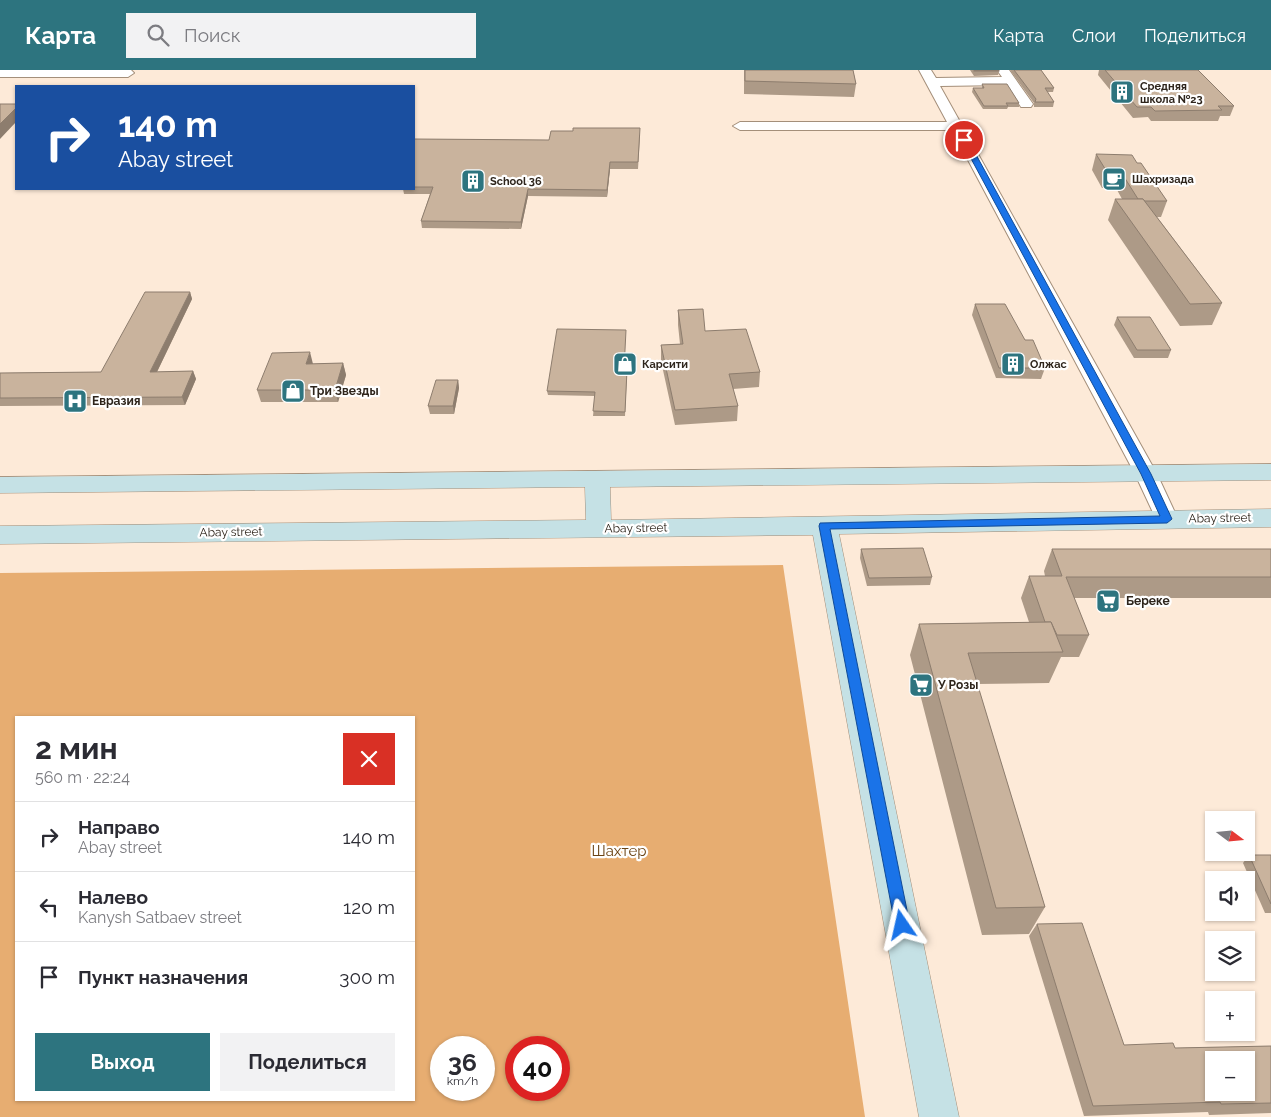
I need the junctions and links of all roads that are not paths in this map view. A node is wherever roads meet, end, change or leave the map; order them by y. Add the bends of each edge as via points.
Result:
1 (0, 72) edge
2 (128, 73) dead end
3 (1006, 75) edge
4 (928, 76) edge
5 (1026, 104) dead end
6 (740, 126) dead end
7 (956, 126) junction
8 (1271, 472) edge
9 (1146, 474) junction
10 (597, 480) junction
11 (0, 485) edge
12 (1271, 518) edge
13 (1167, 519) junction
14 (824, 526) junction
15 (599, 529) junction
16 (0, 534) edge
17 (939, 1117) edge

1 - 2 street
3 - 4 street
3 - 5 street
4 - 7 street
6 - 7 street
7 - 9 street
8 - 9 main road
9 - 10 main road
9 - 13 street
10 - 11 main road
10 - 15 main road
12 - 13 main road, Abay street
13 - 14 main road, Abay street
14 - 15 main road, Abay street
14 - 17 main road
15 - 16 main road, Abay street

